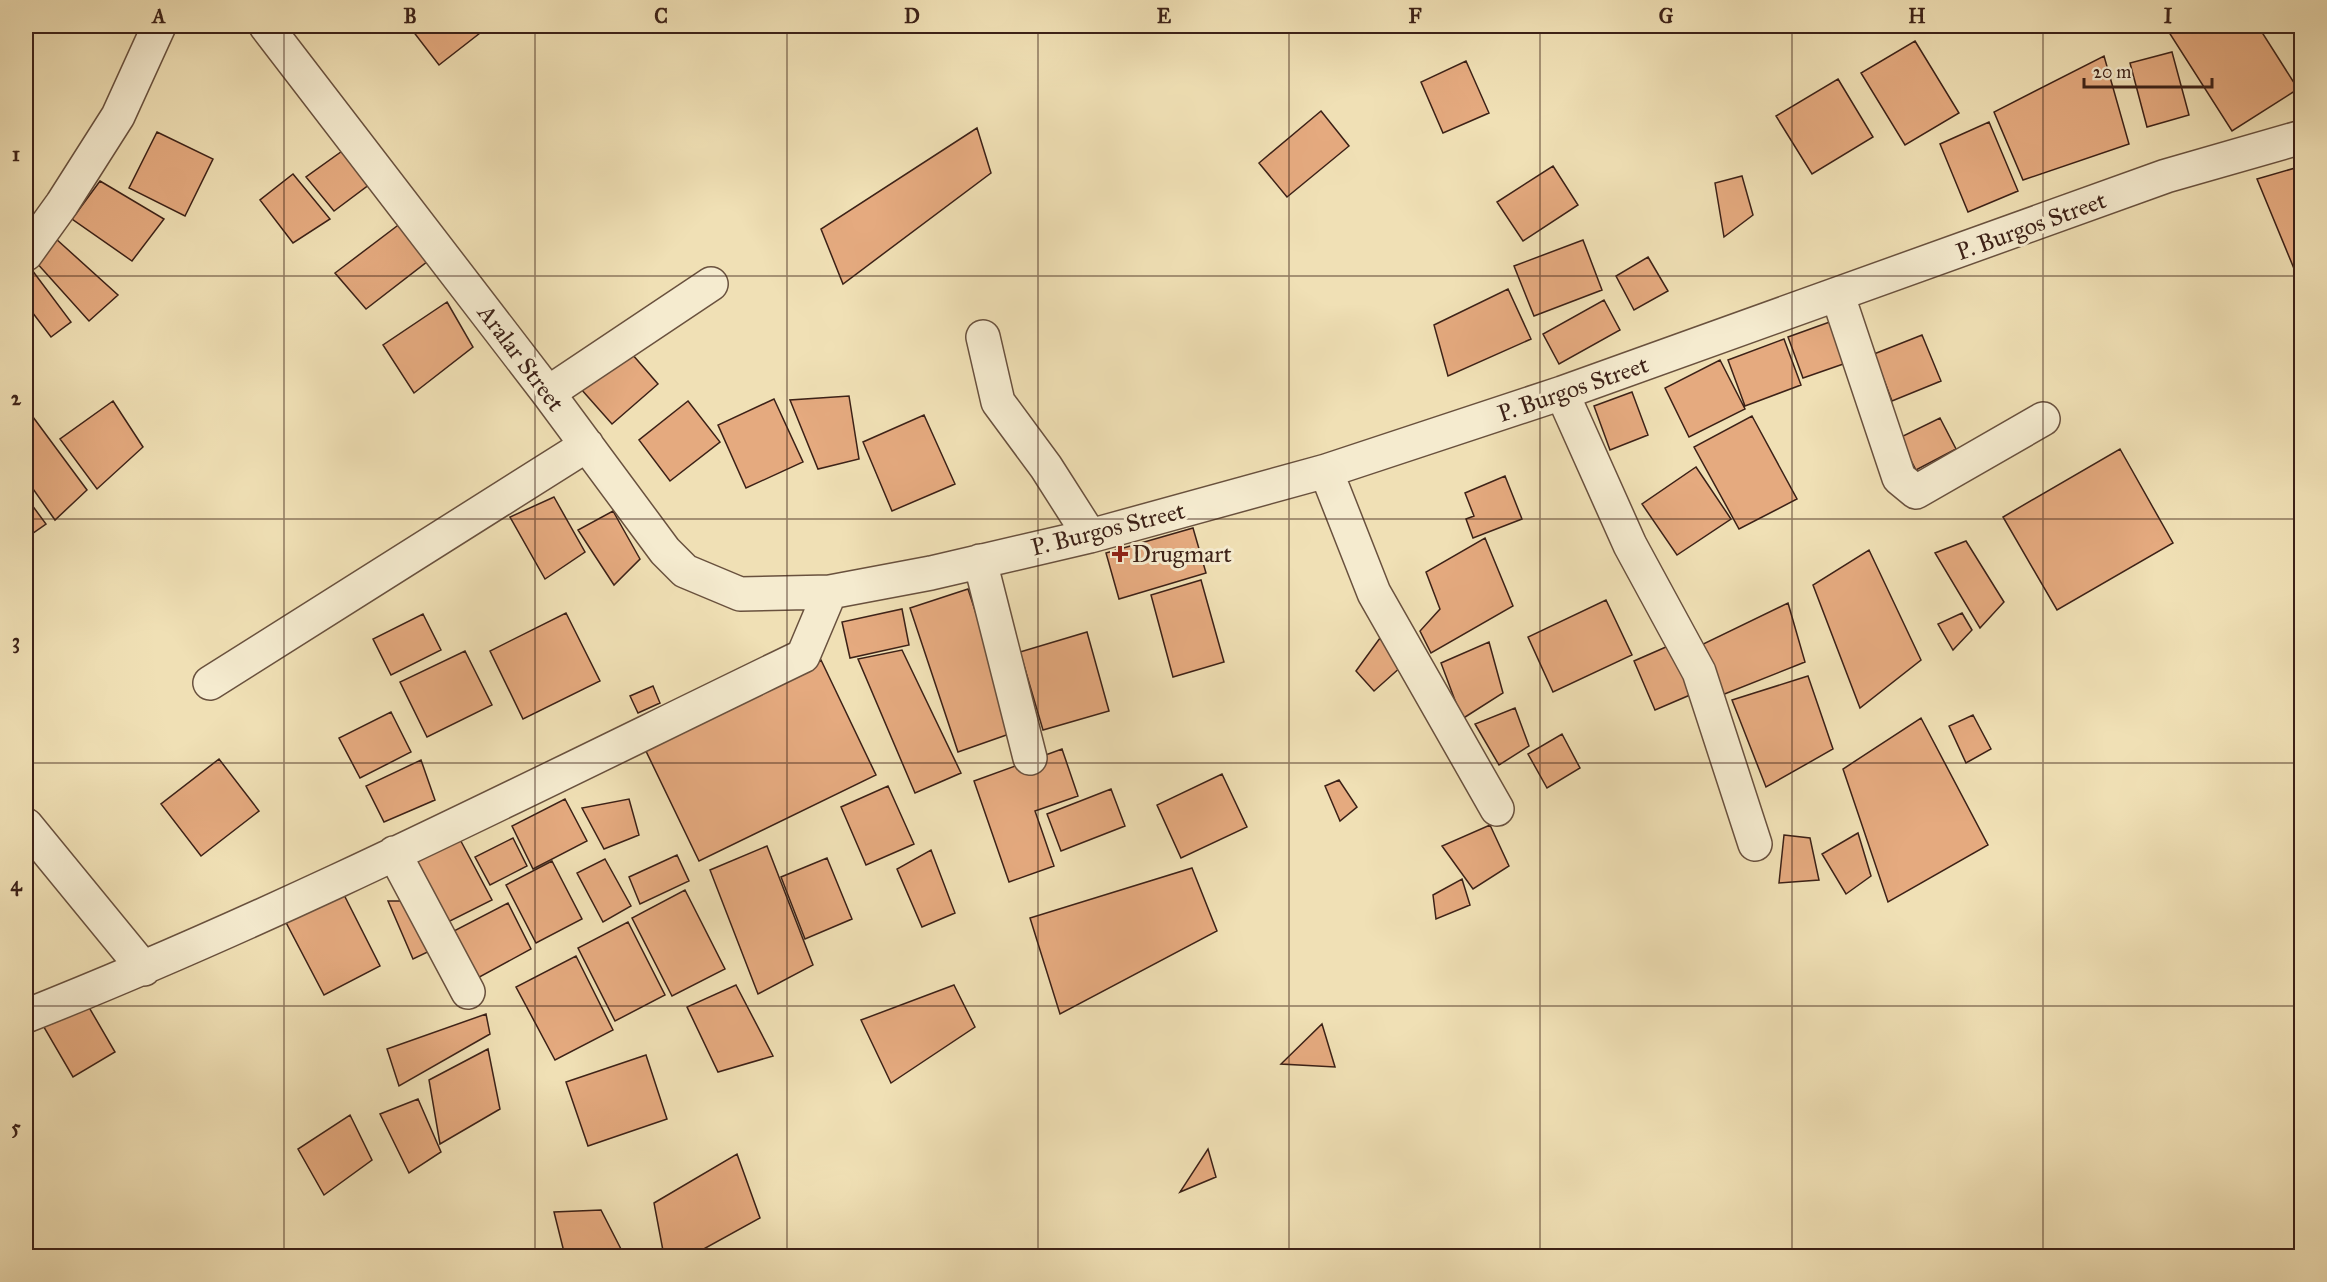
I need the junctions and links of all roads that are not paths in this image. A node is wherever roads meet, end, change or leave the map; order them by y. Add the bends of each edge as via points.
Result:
1 (159, 26) edge
2 (266, 26) edge
3 (2301, 137) edge
4 (26, 254) edge
5 (711, 284) dead end
6 (1838, 296) junction
7 (983, 337) dead end
8 (548, 393) junction
9 (1562, 393) junction
10 (2043, 419) dead end
11 (587, 445) junction
12 (1326, 471) junction
13 (1090, 536) junction
14 (980, 561) junction
15 (830, 592) junction
16 (210, 683) dead end
17 (1030, 758) dead end
18 (1497, 809) dead end
19 (26, 825) edge
20 (1755, 844) dead end
21 (394, 853) junction
22 (144, 969) junction
23 (468, 992) dead end
24 (26, 1016) edge

1 - 4 street via 118,116
2 - 8 street, Aralar Street
3 - 6 street, P. Burgos Street via 2166,177
5 - 8 street
6 - 9 street, P. Burgos Street
6 - 10 street via 1899,478 1916,492
7 - 13 street via 998,402
8 - 11 street, Aralar Street
9 - 12 street, P. Burgos Street
9 - 20 street via 1630,545 1699,672
11 - 15 street, Aralar Street via 664,551 685,571 740,594
11 - 16 street
12 - 13 street, P. Burgos Street
12 - 18 street via 1374,593
13 - 14 street, P. Burgos Street
14 - 15 street, P. Burgos Street
14 - 17 street
15 - 21 street via 803,656
19 - 22 street
21 - 22 street
21 - 23 street
22 - 24 street

